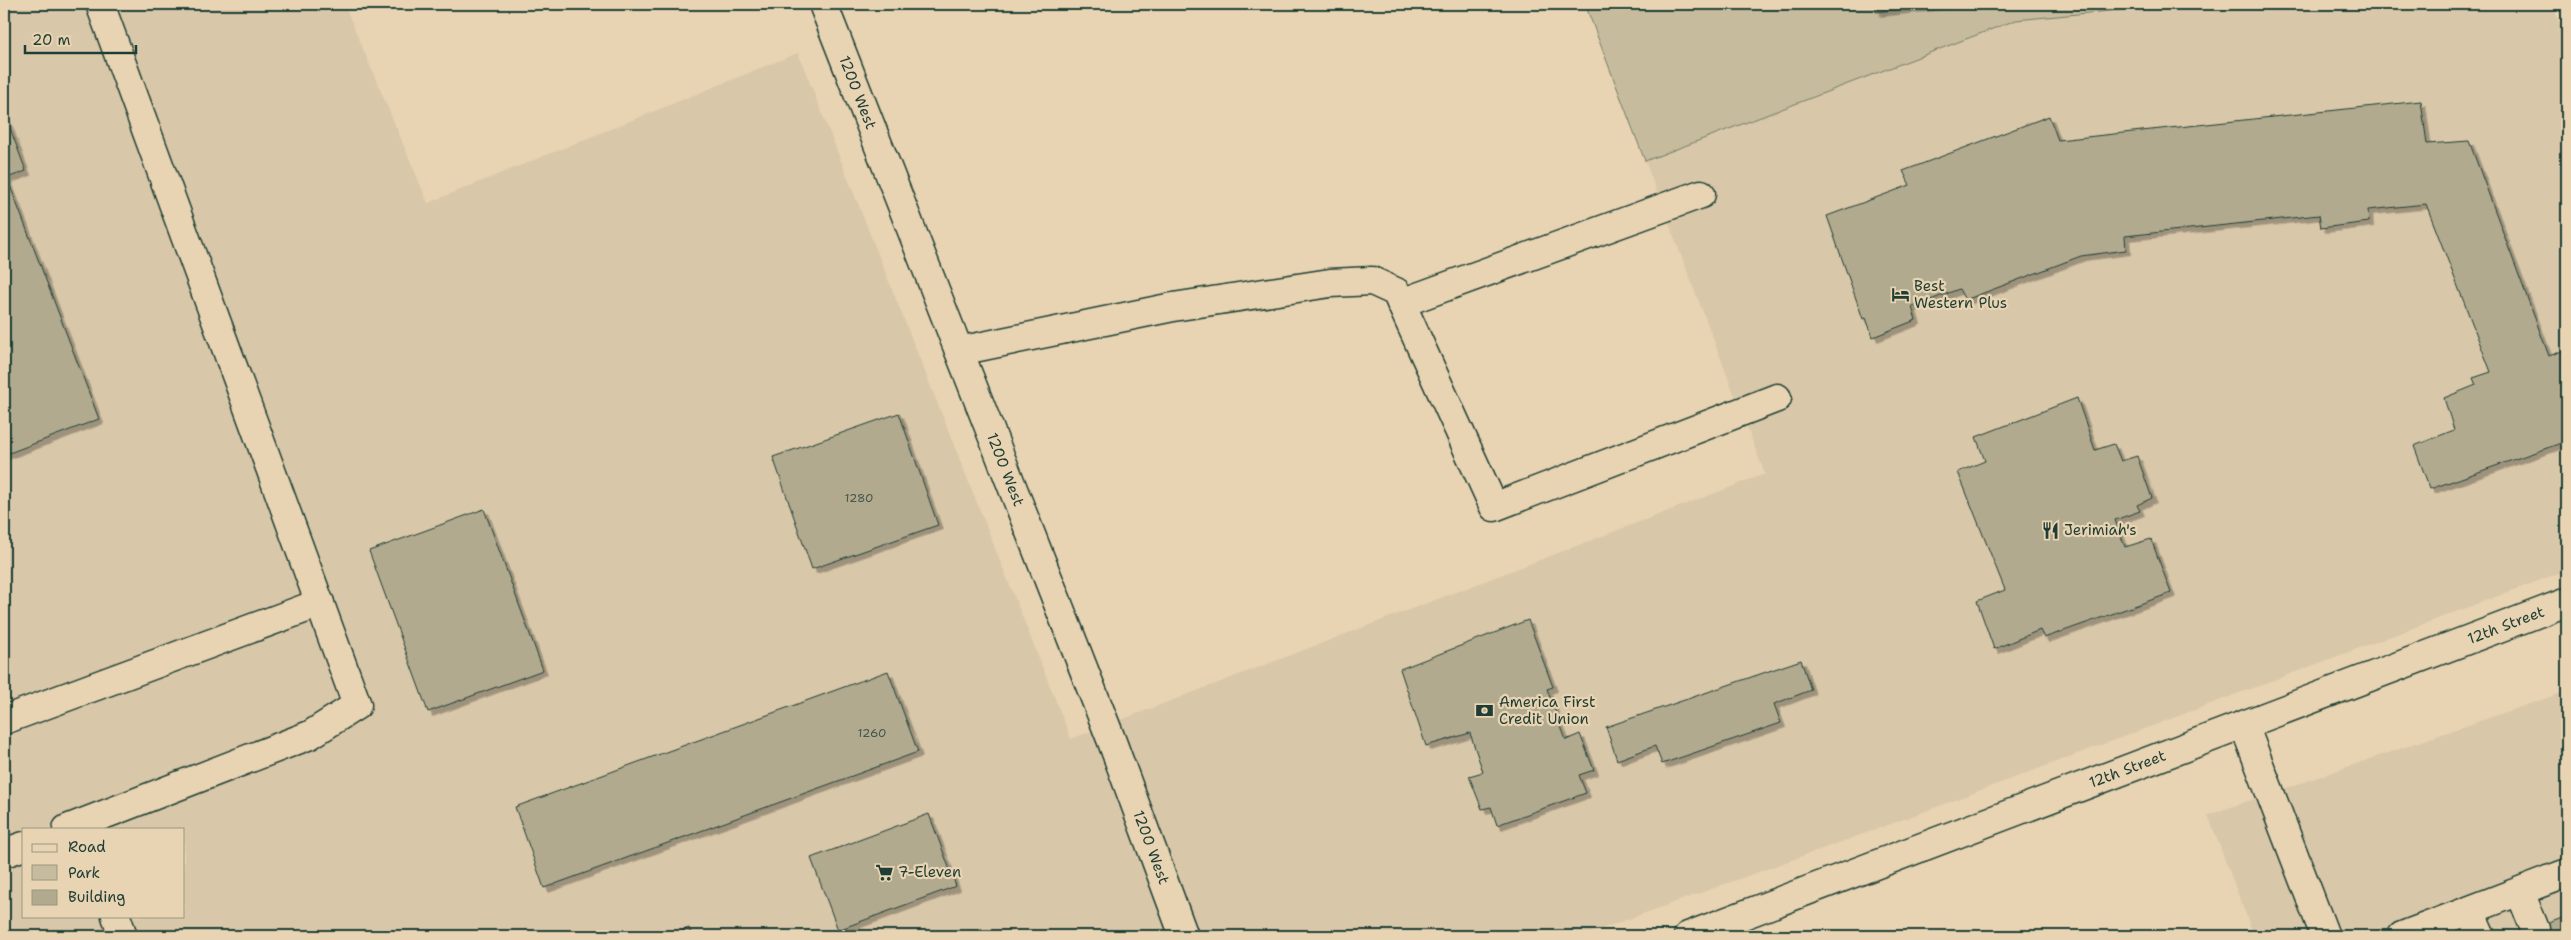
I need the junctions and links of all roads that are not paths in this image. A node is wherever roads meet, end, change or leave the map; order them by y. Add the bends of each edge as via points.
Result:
1 (100, 4) edge
2 (823, 4) edge
3 (1701, 194) dead end
4 (1401, 304) junction
5 (959, 351) junction
6 (1777, 398) dead end
7 (2567, 602) edge
8 (320, 603) junction
9 (4, 720) edge
10 (2244, 725) junction
11 (76, 827) edge
12 (22, 847) edge
13 (4, 853) edge
14 (2566, 878) edge
15 (2520, 892) junction
16 (2470, 911) junction
17 (117, 918) edge
18 (2535, 929) dead end
19 (123, 936) edge
20 (1184, 936) edge
21 (1688, 936) edge
22 (2325, 936) edge
23 (2402, 936) edge
24 (2481, 936) edge

1 - 8 street
2 - 5 street, 1200 West
3 - 4 street
4 - 5 street via 1396,292 1372,281 1330,283 1173,307
4 - 6 street via 1494,506
5 - 20 street, 1200 West via 1122,766
7 - 10 street, 12th Street
8 - 9 street
8 - 11 street via 357,705 310,735
10 - 21 street, 12th Street
10 - 22 street
12 - 13 street
14 - 15 street
15 - 16 street
15 - 18 street
16 - 23 street
16 - 24 street
17 - 19 street

